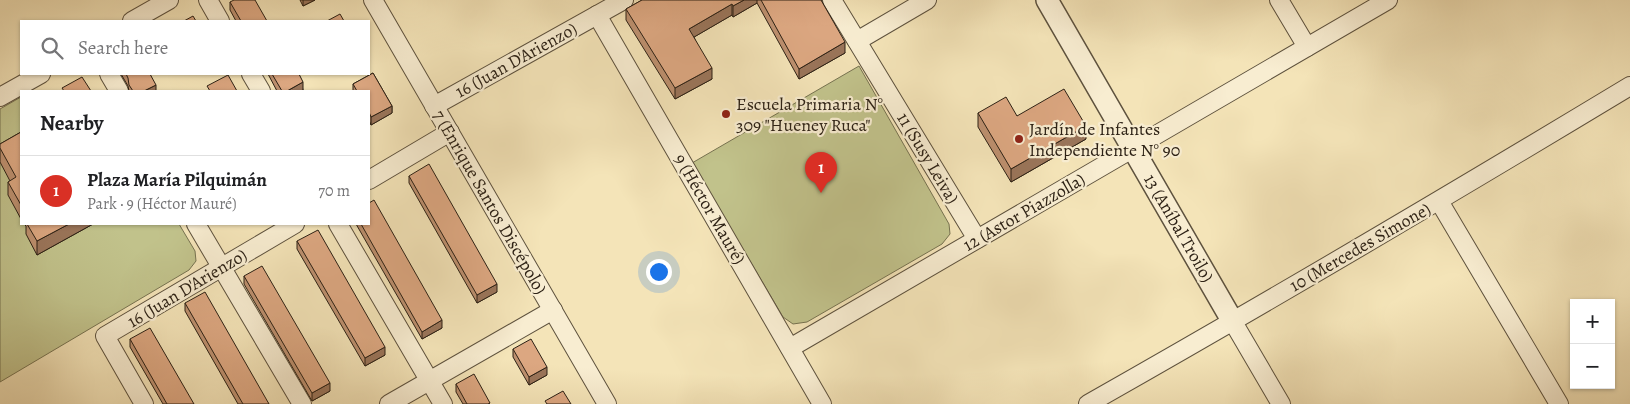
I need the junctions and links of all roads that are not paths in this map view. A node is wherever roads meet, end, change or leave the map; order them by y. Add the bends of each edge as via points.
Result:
1 (169, 0) edge
2 (208, 0) edge
3 (373, 0) edge
4 (624, 0) edge
5 (832, 0) edge
6 (927, 0) edge
7 (1047, 0) edge
8 (1279, 0) edge
9 (1388, 0) edge
10 (597, 15) junction
11 (134, 20) edge
12 (219, 20) edge
13 (857, 40) junction
14 (1307, 47) junction
15 (39, 75) edge
16 (110, 75) edge
17 (252, 75) edge
18 (1630, 86) edge
19 (118, 90) edge
20 (260, 90) edge
21 (0, 97) edge
22 (434, 106) junction
23 (450, 132) junction
24 (1132, 149) junction
25 (370, 179) edge
26 (1439, 201) junction
27 (197, 225) edge
28 (293, 225) edge
29 (339, 225) edge
30 (978, 239) junction
31 (222, 267) junction
32 (553, 310) junction
33 (1233, 322) junction
34 (790, 348) junction
35 (430, 381) junction
36 (144, 404) edge
37 (302, 404) edge
38 (389, 404) edge
39 (443, 404) edge
40 (608, 404) edge
41 (822, 404) edge
42 (1088, 404) edge
43 (1281, 404) edge
44 (1559, 404) edge

1 - 11 street
2 - 12 street
3 - 22 street, 7 (Enrique Santos Discépolo)
4 - 10 street, 16 (Juan D'Arienzo)
5 - 13 street, 11 (Susy Leiva)
6 - 13 street
7 - 24 street, 13 (Aníbal Troilo)
8 - 14 street
9 - 14 street, 12 (Astor Piazzolla)
10 - 22 street, 16 (Juan D'Arienzo)
10 - 34 street, 9 (Héctor Mauré)
13 - 30 street, 11 (Susy Leiva)
14 - 24 street, 12 (Astor Piazzolla)
15 - 21 street
16 - 19 street
17 - 20 street
18 - 26 street, 10 (Mercedes Simone)
22 - 23 street, 7 (Enrique Santos Discépolo)
23 - 25 street
23 - 32 street, 7 (Enrique Santos Discépolo)
24 - 30 street, 12 (Astor Piazzolla)
24 - 33 street, 13 (Aníbal Troilo)
26 - 33 street, 10 (Mercedes Simone)
26 - 44 street
27 - 31 street
28 - 31 street, 16 (Juan D'Arienzo)
29 - 35 street
30 - 34 street, 12 (Astor Piazzolla)
31 - 36 street, 16 (Juan D'Arienzo) via 104,336
31 - 37 street
32 - 35 street
32 - 40 street, 7 (Enrique Santos Discépolo)
33 - 42 street, 10 (Mercedes Simone)
33 - 43 street, 13 (Aníbal Troilo)
34 - 41 street, 9 (Héctor Mauré)
35 - 38 street
35 - 39 street

